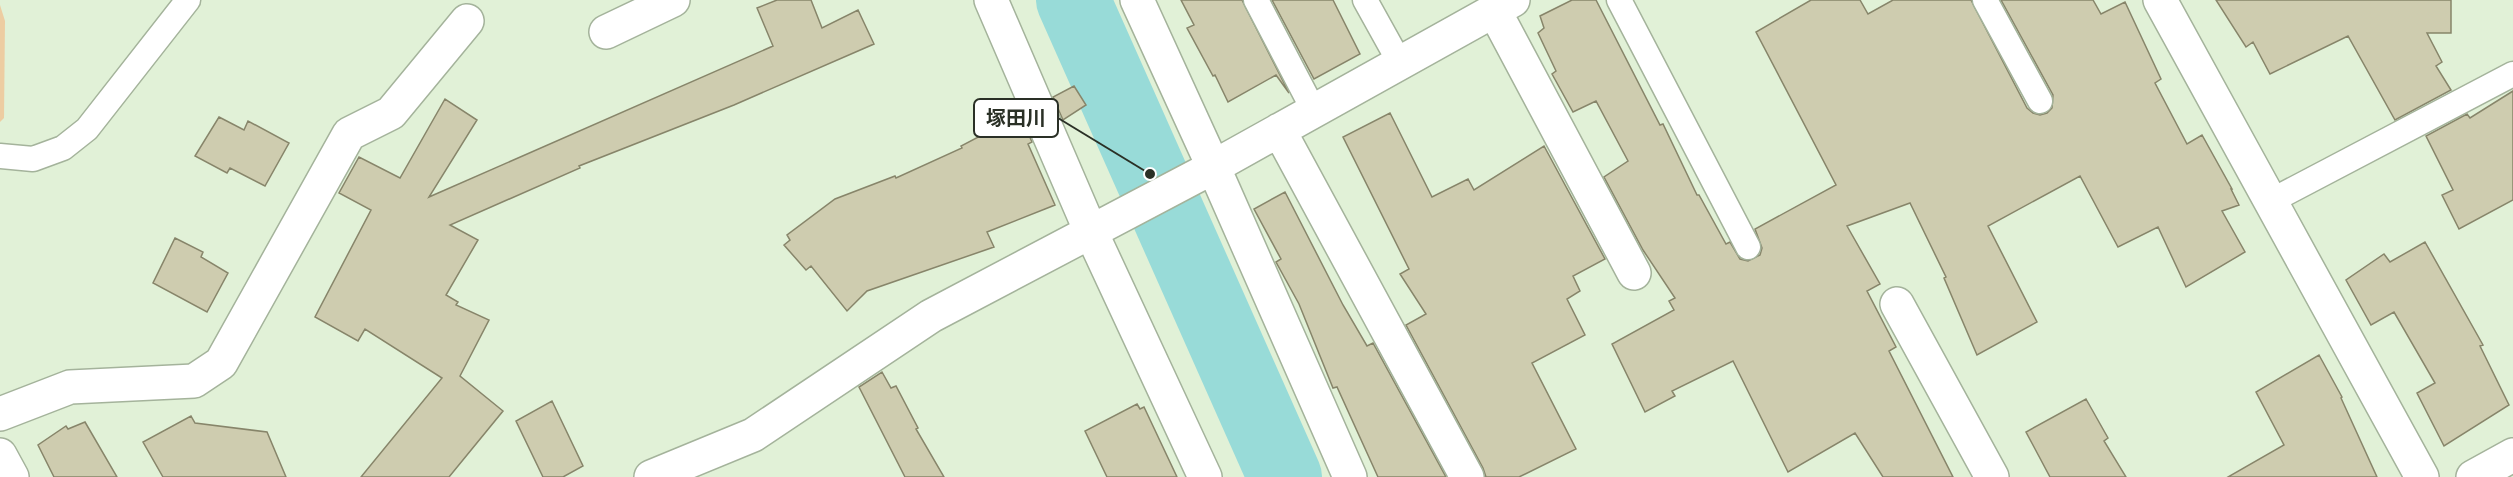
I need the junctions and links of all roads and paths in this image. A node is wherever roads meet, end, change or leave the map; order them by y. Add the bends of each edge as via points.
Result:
1 (188, 0) edge
2 (673, 0) edge
3 (991, 0) edge
4 (1137, 0) edge
5 (1256, 0) edge
6 (1365, 0) edge
7 (1619, 0) edge
8 (1985, 0) edge
9 (2160, 0) edge
10 (1504, 5) edge
11 (467, 21) dead end
12 (606, 32) dead end
13 (1400, 63) junction
14 (2513, 74) edge
15 (2040, 101) dead end
16 (1314, 111) junction
17 (1279, 130) junction
18 (0, 156) edge
19 (1210, 168) junction
20 (2271, 201) junction
21 (1100, 227) junction
22 (1748, 247) dead end
23 (1634, 273) dead end
24 (1897, 304) dead end
25 (0, 414) edge
26 (0, 455) edge
27 (2513, 455) edge
28 (12, 477) edge
29 (651, 477) edge
30 (1204, 477) edge
31 (1350, 477) edge
32 (1467, 477) edge
33 (1992, 477) edge
34 (2422, 477) edge
35 (2473, 477) edge

1 - 18 lane via 87,129 63,148 33,159
2 - 12 street
3 - 21 street
4 - 19 street
5 - 16 lane
6 - 13 lane
7 - 22 lane
8 - 15 lane
9 - 20 street
10 - 13 street
10 - 23 street
11 - 25 street via 391,113 349,134 222,363 194,381 70,387
13 - 16 street
14 - 20 lane
16 - 17 street
17 - 19 street
17 - 32 street
19 - 21 street
19 - 31 street
20 - 34 street
21 - 29 street via 931,316 753,435
21 - 30 street
24 - 33 street
26 - 28 street
27 - 35 street

